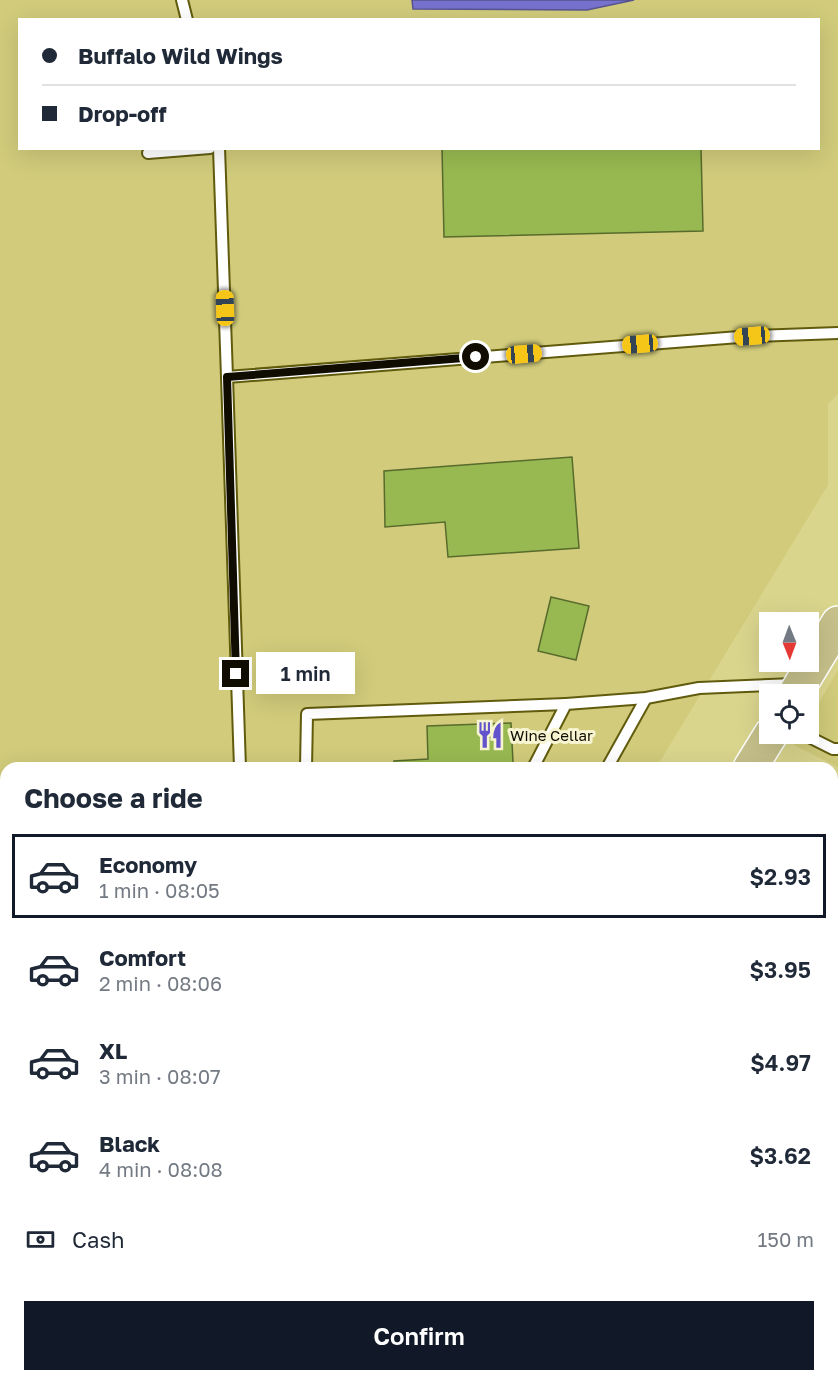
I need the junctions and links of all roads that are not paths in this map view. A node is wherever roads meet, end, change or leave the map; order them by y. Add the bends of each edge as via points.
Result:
1 (182, 0) edge
2 (186, 18) edge
3 (185, 150) edge
4 (219, 150) edge
5 (148, 153) dead end
6 (838, 333) edge
7 (227, 377) junction
8 (838, 623) edge
9 (801, 684) edge
10 (759, 689) edge
11 (646, 698) junction
12 (566, 704) junction
13 (819, 742) edge
14 (765, 744) edge
15 (838, 749) edge
16 (240, 762) edge
17 (306, 762) edge
18 (536, 762) edge
19 (610, 762) edge
20 (754, 762) edge

1 - 2 lane
3 - 5 lane
4 - 7 lane
6 - 7 lane via 752,336
7 - 16 lane
8 - 9 main road
10 - 11 lane via 699,688
11 - 12 lane
11 - 19 lane
12 - 17 lane via 307,714
12 - 18 lane
13 - 15 lane
14 - 20 main road

